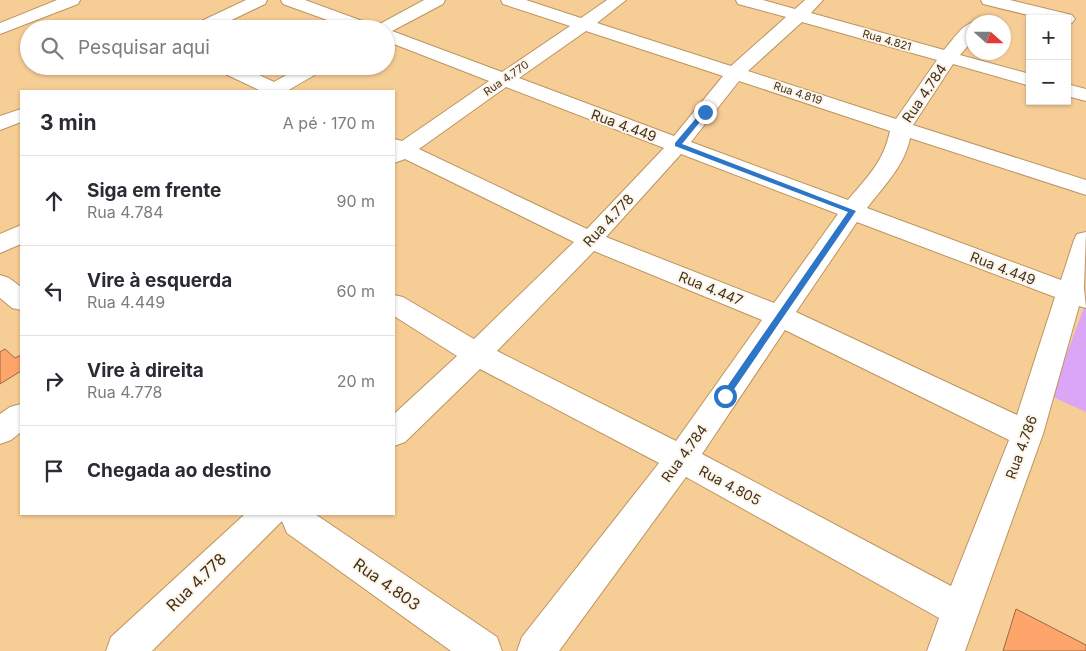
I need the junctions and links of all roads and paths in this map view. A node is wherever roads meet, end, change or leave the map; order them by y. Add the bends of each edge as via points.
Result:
1 (70, 0) edge
2 (259, 0) edge
3 (289, 0) edge
4 (437, 0) edge
5 (509, 0) edge
6 (618, 0) edge
7 (744, 0) edge
8 (993, 0) edge
9 (808, 8) edge
10 (982, 15) edge
11 (1051, 15) edge
12 (22, 20) edge
13 (218, 20) edge
14 (344, 20) edge
15 (1071, 20) edge
16 (20, 21) edge
17 (395, 22) edge
18 (581, 24) junction
19 (1086, 24) edge
20 (0, 29) edge
21 (966, 36) edge
22 (395, 38) edge
23 (948, 57) junction
24 (735, 73) junction
25 (242, 75) edge
26 (301, 75) edge
27 (1026, 79) edge
28 (503, 80) junction
29 (272, 90) edge
30 (276, 90) edge
31 (1071, 91) edge
32 (1086, 95) edge
33 (20, 114) edge
34 (0, 124) edge
35 (901, 127) junction
36 (678, 145) junction
37 (397, 150) edge
38 (1086, 188) edge
39 (852, 211) junction
40 (20, 234) edge
41 (590, 240) junction
42 (1086, 240) edge
43 (0, 245) edge
44 (0, 284) edge
45 (1078, 296) edge
46 (20, 300) edge
47 (395, 305) edge
48 (780, 316) junction
49 (478, 354) junction
50 (20, 417) edge
51 (0, 431) edge
52 (395, 432) edge
53 (1027, 434) junction
54 (681, 459) junction
55 (293, 516) edge
56 (960, 610) junction
57 (125, 651) edge
58 (483, 651) edge
59 (536, 651) edge
60 (946, 651) edge

1 - 12 street
2 - 13 street
3 - 14 street
4 - 17 street
5 - 18 street, Rua 4.819
6 - 18 street, Rua 4.770
7 - 9 street, Rua 4.821
8 - 10 street
8 - 11 street
9 - 23 street, Rua 4.821
9 - 24 street, Rua 4.778
15 - 19 street
16 - 20 street
18 - 24 street, Rua 4.819
18 - 28 street, Rua 4.770
21 - 23 street, Rua 4.784
22 - 28 street, Rua 4.449
23 - 27 street, Rua 4.821
23 - 35 street, Rua 4.784
24 - 35 street, Rua 4.819
24 - 36 street, Rua 4.778
25 - 29 street
26 - 30 street
28 - 36 street, Rua 4.449
28 - 37 street, Rua 4.770
31 - 32 street
33 - 34 street
35 - 38 street, Rua 4.819
35 - 39 street, Rua 4.784 via 897,149 889,165
36 - 39 street, Rua 4.449
36 - 41 street, Rua 4.778
37 - 41 street, Rua 4.447
39 - 45 street, Rua 4.449
39 - 48 street, Rua 4.784
40 - 43 street
41 - 48 street, Rua 4.447
41 - 49 street, Rua 4.778
42 - 45 street, Rua 4.786
44 - 46 street
45 - 53 street, Rua 4.786
47 - 49 street, Rua 4.805
48 - 53 street, Rua 4.447
48 - 54 street, Rua 4.784
49 - 52 street, Rua 4.778
49 - 54 street, Rua 4.805
50 - 51 street
53 - 56 street, Rua 4.786
54 - 56 street, Rua 4.805
54 - 59 street, Rua 4.784
55 - 57 street, Rua 4.778
55 - 58 street, Rua 4.803
56 - 60 street, Rua 4.786

